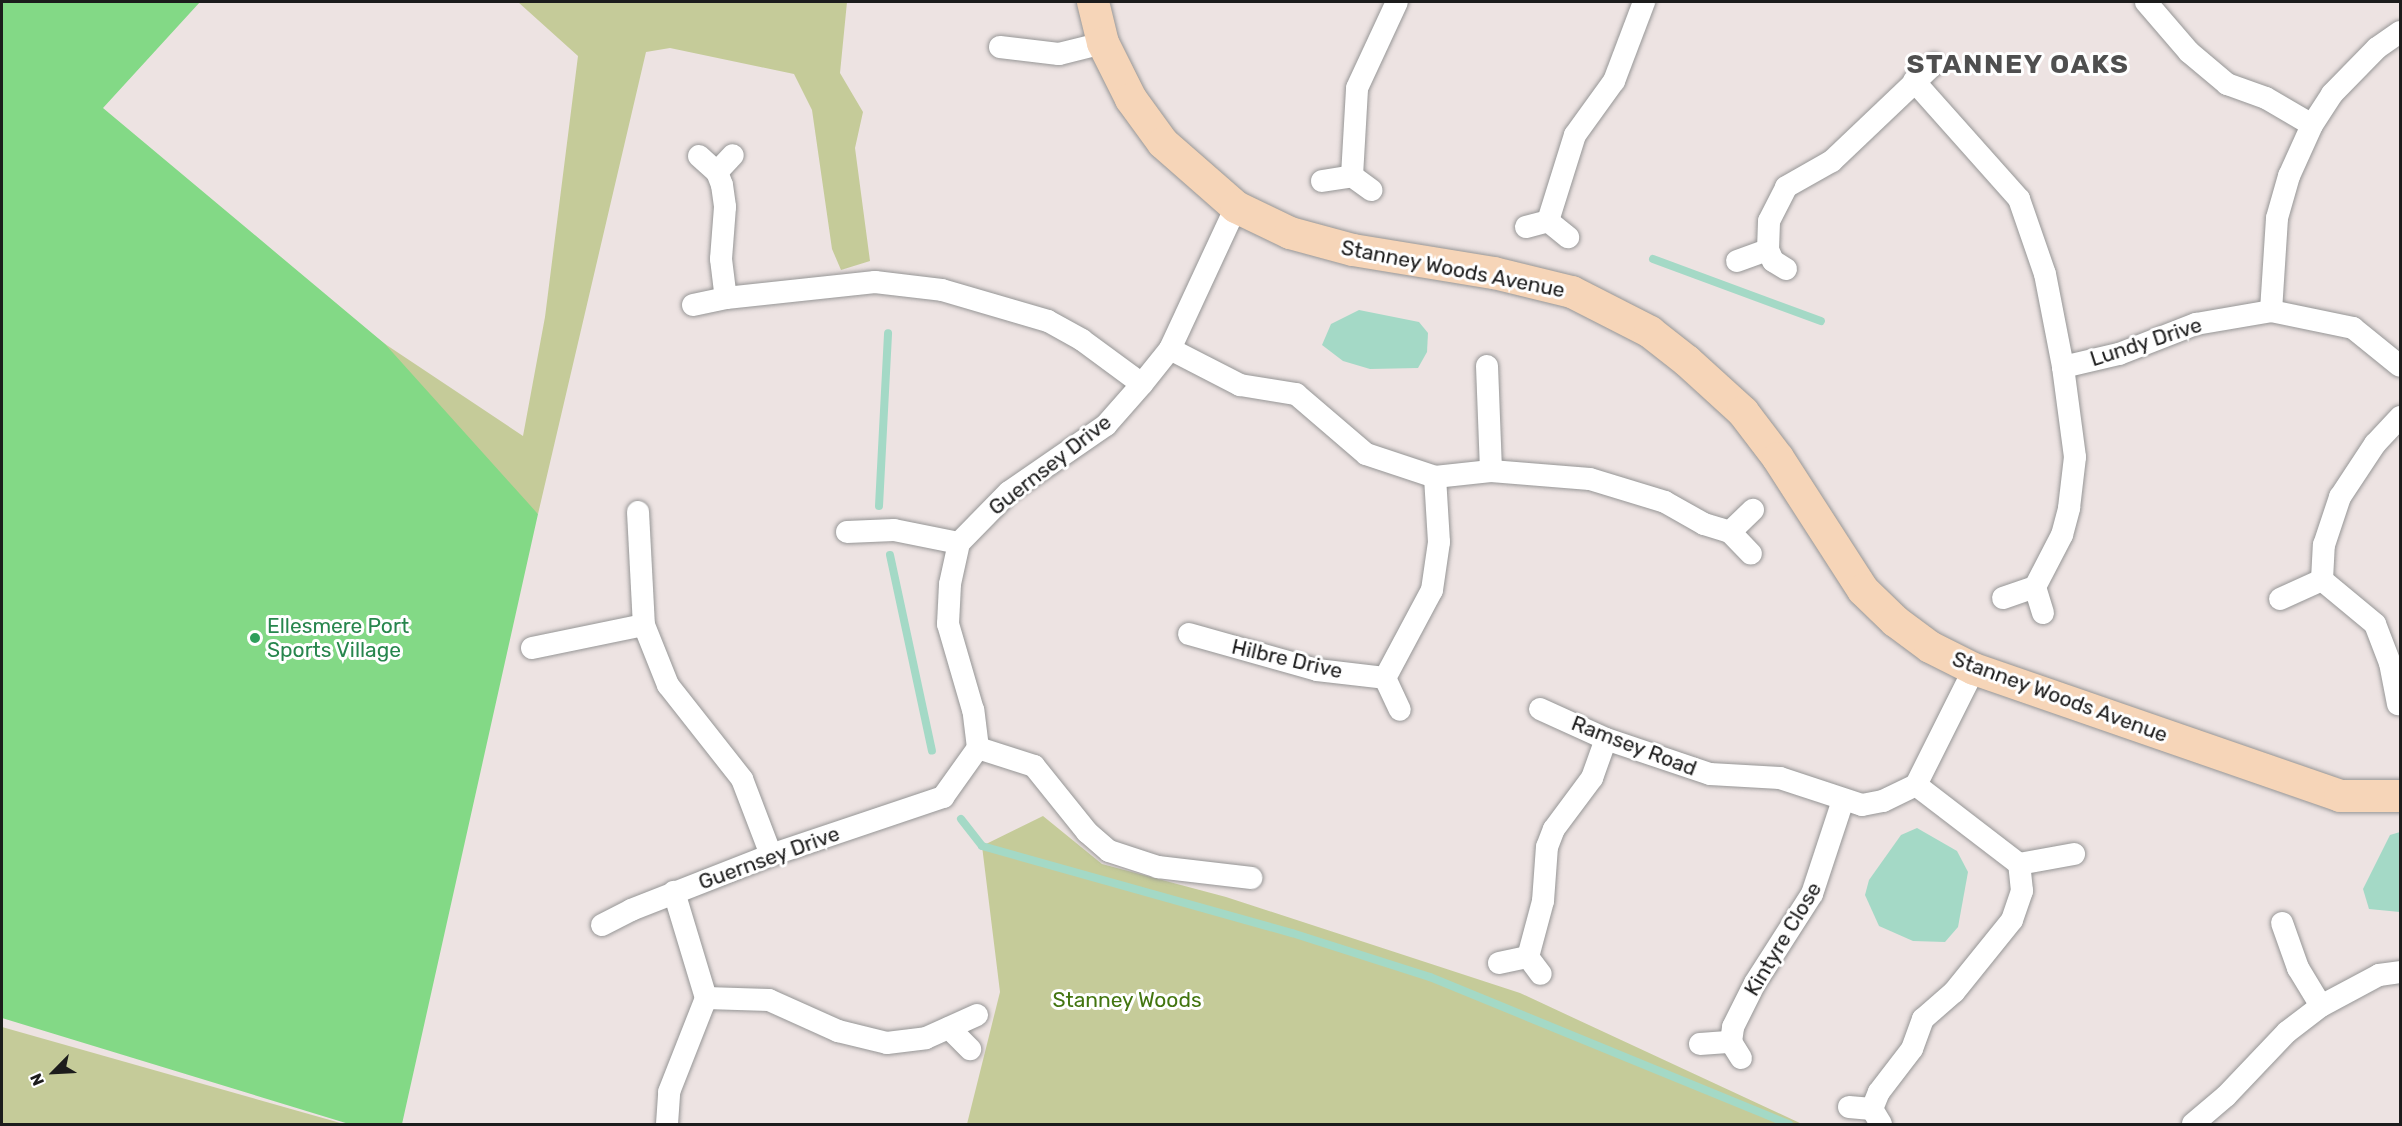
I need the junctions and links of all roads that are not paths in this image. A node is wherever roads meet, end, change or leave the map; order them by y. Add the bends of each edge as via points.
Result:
1 (1093, 2) edge
2 (1397, 2) edge
3 (1644, 2) edge
4 (2146, 2) edge
5 (2400, 32) edge
6 (1103, 43) junction
7 (1000, 47) dead end
8 (1934, 64) dead end
9 (1914, 81) junction
10 (2312, 125) junction
11 (733, 155) dead end
12 (699, 156) dead end
13 (717, 172) junction
14 (1352, 176) junction
15 (1322, 181) dead end
16 (1371, 190) dead end
17 (1236, 207) junction
18 (1548, 220) junction
19 (1526, 227) dead end
20 (1568, 237) dead end
21 (1768, 250) junction
22 (1737, 261) dead end
23 (1786, 269) dead end
24 (726, 298) junction
25 (693, 305) dead end
26 (2271, 311) junction
27 (1170, 349) junction
28 (1486, 366) dead end
29 (2400, 366) edge
30 (2063, 367) junction
31 (1142, 384) junction
32 (2400, 417) edge
33 (1491, 471) junction
34 (1435, 477) junction
35 (1753, 510) dead end
36 (638, 512) dead end
37 (847, 532) dead end
38 (1730, 532) junction
39 (959, 543) junction
40 (1751, 554) dead end
41 (2322, 580) junction
42 (2035, 587) junction
43 (2003, 598) dead end
44 (2280, 599) dead end
45 (2043, 613) dead end
46 (644, 626) junction
47 (1189, 634) dead end
48 (532, 648) dead end
49 (1974, 669) junction
50 (1385, 678) junction
51 (2398, 704) dead end
52 (1540, 709) dead end
53 (1400, 710) dead end
54 (1606, 738) junction
55 (978, 748) junction
56 (1916, 784) junction
57 (2400, 796) edge
58 (1843, 800) junction
59 (2074, 854) dead end
60 (771, 855) junction
61 (2019, 864) junction
62 (1251, 878) dead end
63 (674, 892) junction
64 (2282, 923) dead end
65 (602, 925) dead end
66 (1498, 963) dead end
67 (2400, 972) edge
68 (706, 998) junction
69 (2321, 1006) junction
70 (977, 1015) dead end
71 (949, 1028) junction
72 (1700, 1044) dead end
73 (970, 1049) dead end
74 (1849, 1107) dead end
75 (1877, 1117) edge
76 (667, 1125) edge
77 (2193, 1125) edge

1 - 6 street, Stanney Woods Avenue
2 - 14 street via 1357,88
3 - 18 street via 1614,81 1575,135
4 - 10 street via 2189,52 2227,84 2266,98
5 - 10 street via 2377,48 2332,94
6 - 7 street via 1059,54
6 - 17 street, Stanney Woods Avenue via 1131,99 1163,143
8 - 9 street
9 - 21 street via 1832,161 1786,187 1769,221
9 - 30 street, Lundy Drive via 2019,199 2045,274
10 - 26 street via 2289,176 2277,218
11 - 13 street
12 - 13 street
13 - 24 street via 725,207 721,259
14 - 15 street
14 - 16 street
17 - 27 street, Guernsey Drive
17 - 49 street, Stanney Woods Avenue via 1290,233 1353,250 1494,273 1572,292 1650,332 1743,412 1778,458 1863,590 1930,647
18 - 19 street
18 - 20 street
21 - 22 street
21 - 23 street via 1773,261
24 - 25 street
24 - 31 street via 875,282 942,290 1047,321 1082,340
26 - 29 street, Lundy Drive via 2353,328
26 - 30 street, Lundy Drive via 2196,324 2119,354
27 - 31 street, Guernsey Drive
27 - 34 street via 1240,385 1296,394 1366,454
28 - 33 street
30 - 42 street via 2075,457 2069,508 2062,535
31 - 39 street, Guernsey Drive via 1106,425 1009,492
32 - 41 street via 2374,444 2340,497 2324,545
33 - 34 street
33 - 38 street via 1590,479 1665,502 1704,524
34 - 50 street via 1439,542 1432,590
35 - 38 street
36 - 46 street
37 - 39 street via 894,530
38 - 40 street
39 - 55 street via 950,584 948,624 973,711
41 - 44 street
41 - 51 street via 2374,624 2390,663
42 - 43 street
42 - 45 street
46 - 48 street
46 - 60 street via 668,685 742,779
47 - 50 street, Hilbre Drive via 1317,670
49 - 56 street
49 - 57 street, Stanney Woods Avenue via 2340,796
50 - 53 street
52 - 54 street, Ramsey Road
54 - 58 street, Ramsey Road via 1710,774 1780,778
54 - 66 street via 1592,778 1554,829 1547,847 1534,966
55 - 60 street, Guernsey Drive via 943,797
55 - 62 street via 1034,766 1087,832 1109,851 1158,867
56 - 58 street, Ramsey Road via 1883,801 1862,804
56 - 61 street
58 - 72 street, Kintyre Close via 1812,894 1746,999 1733,1027 1736,1050
59 - 61 street
60 - 63 street, Guernsey Drive
61 - 75 street via 2022,891 2012,921 1954,992 1923,1020 1912,1049 1879,1092
63 - 65 street, Guernsey Drive
63 - 68 street
64 - 69 street via 2298,968
67 - 69 street via 2379,975
68 - 71 street via 769,1000 838,1031 887,1043 917,1041
68 - 76 street via 669,1092
69 - 77 street via 2287,1032
70 - 71 street
71 - 73 street
74 - 75 street

